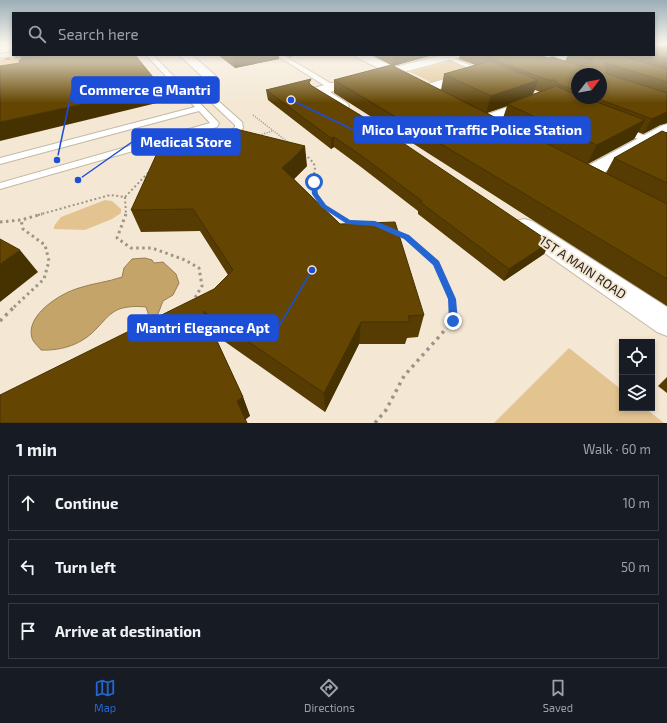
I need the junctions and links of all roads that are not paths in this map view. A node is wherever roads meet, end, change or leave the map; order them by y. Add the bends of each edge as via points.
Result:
1 (158, 64) edge
2 (195, 64) edge
3 (294, 64) edge
4 (377, 64) edge
5 (422, 64) edge
6 (464, 64) edge
7 (549, 64) edge
8 (567, 70) edge
9 (394, 72) junction
10 (482, 72) junction
11 (496, 77) edge
12 (211, 78) joint
13 (333, 87) junction
14 (426, 88) junction
15 (545, 98) edge
16 (446, 99) edge
17 (202, 108) junction
18 (356, 114) edge
19 (612, 125) edge
20 (667, 129) edge
21 (506, 131) edge
22 (235, 132) edge
23 (647, 140) junction
24 (667, 148) edge
25 (0, 161) edge
26 (587, 174) edge
27 (0, 186) edge
28 (511, 218) edge
29 (667, 323) edge

1 - 17 lane
2 - 12 street
3 - 13 lane
4 - 9 street
5 - 9 street
6 - 10 lane
7 - 8 street
9 - 13 street
9 - 14 street
10 - 11 lane
10 - 14 street
12 - 22 lane via 203,92 239,124
13 - 18 street via 318,91
14 - 16 street
15 - 21 street via 479,117
17 - 25 lane
17 - 27 lane via 214,125
19 - 23 lane
20 - 23 street
23 - 24 lane
23 - 26 street
28 - 29 street, 1ST A MAIN ROAD

